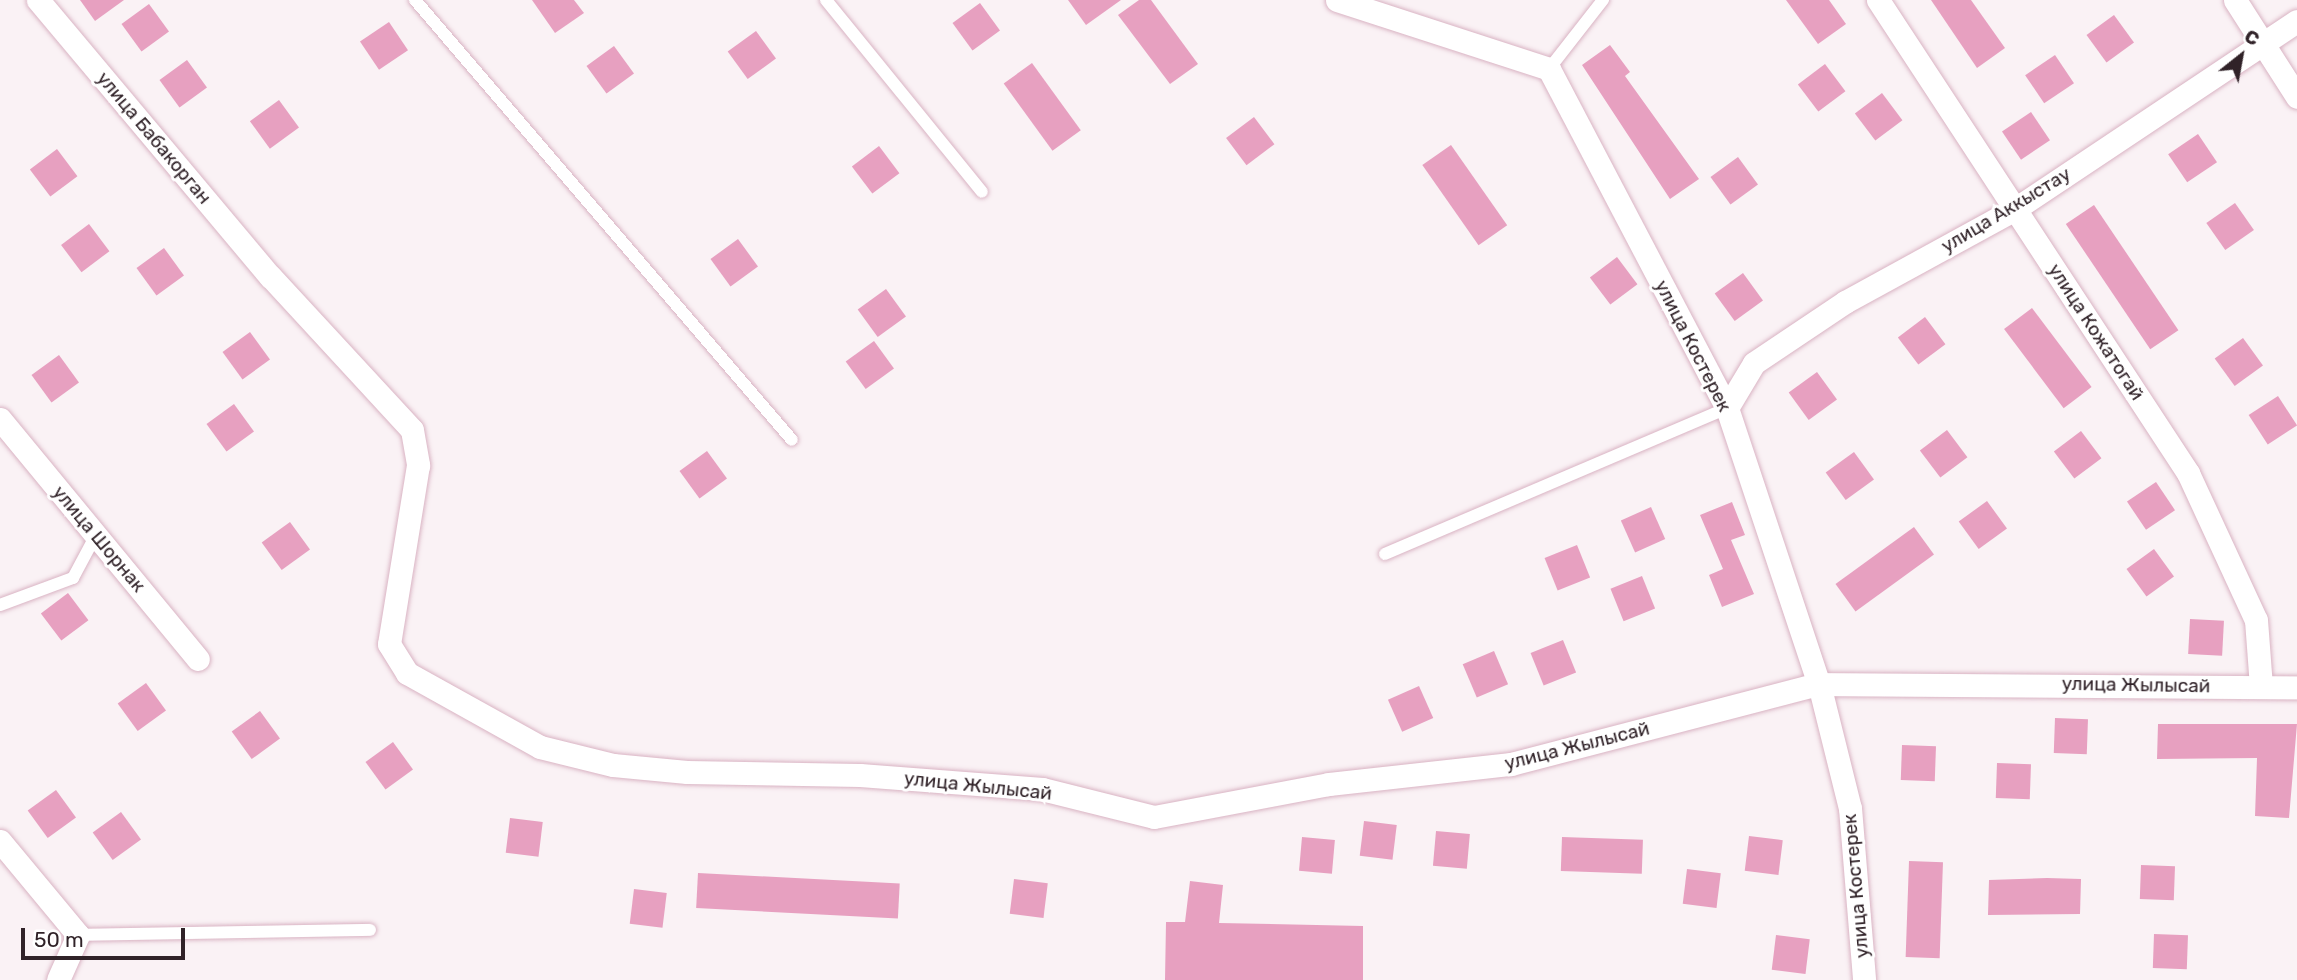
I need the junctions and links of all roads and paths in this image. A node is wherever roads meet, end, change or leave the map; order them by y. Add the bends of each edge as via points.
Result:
1 (38, 0) edge
2 (415, 0) edge
3 (826, 0) edge
4 (1337, 0) edge
5 (1603, 0) edge
6 (1878, 0) edge
7 (2235, 0) edge
8 (2297, 21) edge
9 (2262, 43) junction
10 (1549, 69) junction
11 (2297, 97) edge
12 (982, 192) dead end
13 (2015, 209) junction
14 (1727, 408) junction
15 (0, 419) edge
16 (792, 440) dead end
17 (96, 536) junction
18 (1385, 554) dead end
19 (0, 605) edge
20 (198, 659) dead end
21 (1819, 684) junction
22 (2261, 687) junction
23 (2297, 688) edge
24 (860, 775) joint
25 (0, 841) edge
26 (370, 930) dead end
27 (78, 935) junction
28 (58, 980) edge
29 (1864, 980) edge

1 - 24 street, улица Бабакорган via 270,276 412,430 418,465 390,612 389,644 407,673 540,747 613,765
2 - 16 lane
3 - 12 lane
4 - 10 street
5 - 10 lane
6 - 13 street, улица Кожатогай
7 - 9 street
8 - 9 street, улица Аккыстау
9 - 11 street
9 - 13 street, улица Аккыстау
10 - 14 street, улица Костерек
13 - 14 street, улица Аккыстау via 1845,302 1754,363
13 - 22 street, улица Кожатогай via 2189,473 2256,620
14 - 18 lane
14 - 21 street, улица Костерек
15 - 17 street, улица Шорнак
17 - 19 lane via 73,578
17 - 20 street, улица Шорнак
21 - 22 street, улица Жылысай
21 - 24 street, улица Жылысай via 1511,764 1329,783 1154,817 1042,789
21 - 29 street, улица Костерек via 1850,808
22 - 23 street, улица Жылысай
25 - 27 street
26 - 27 lane
27 - 28 street

